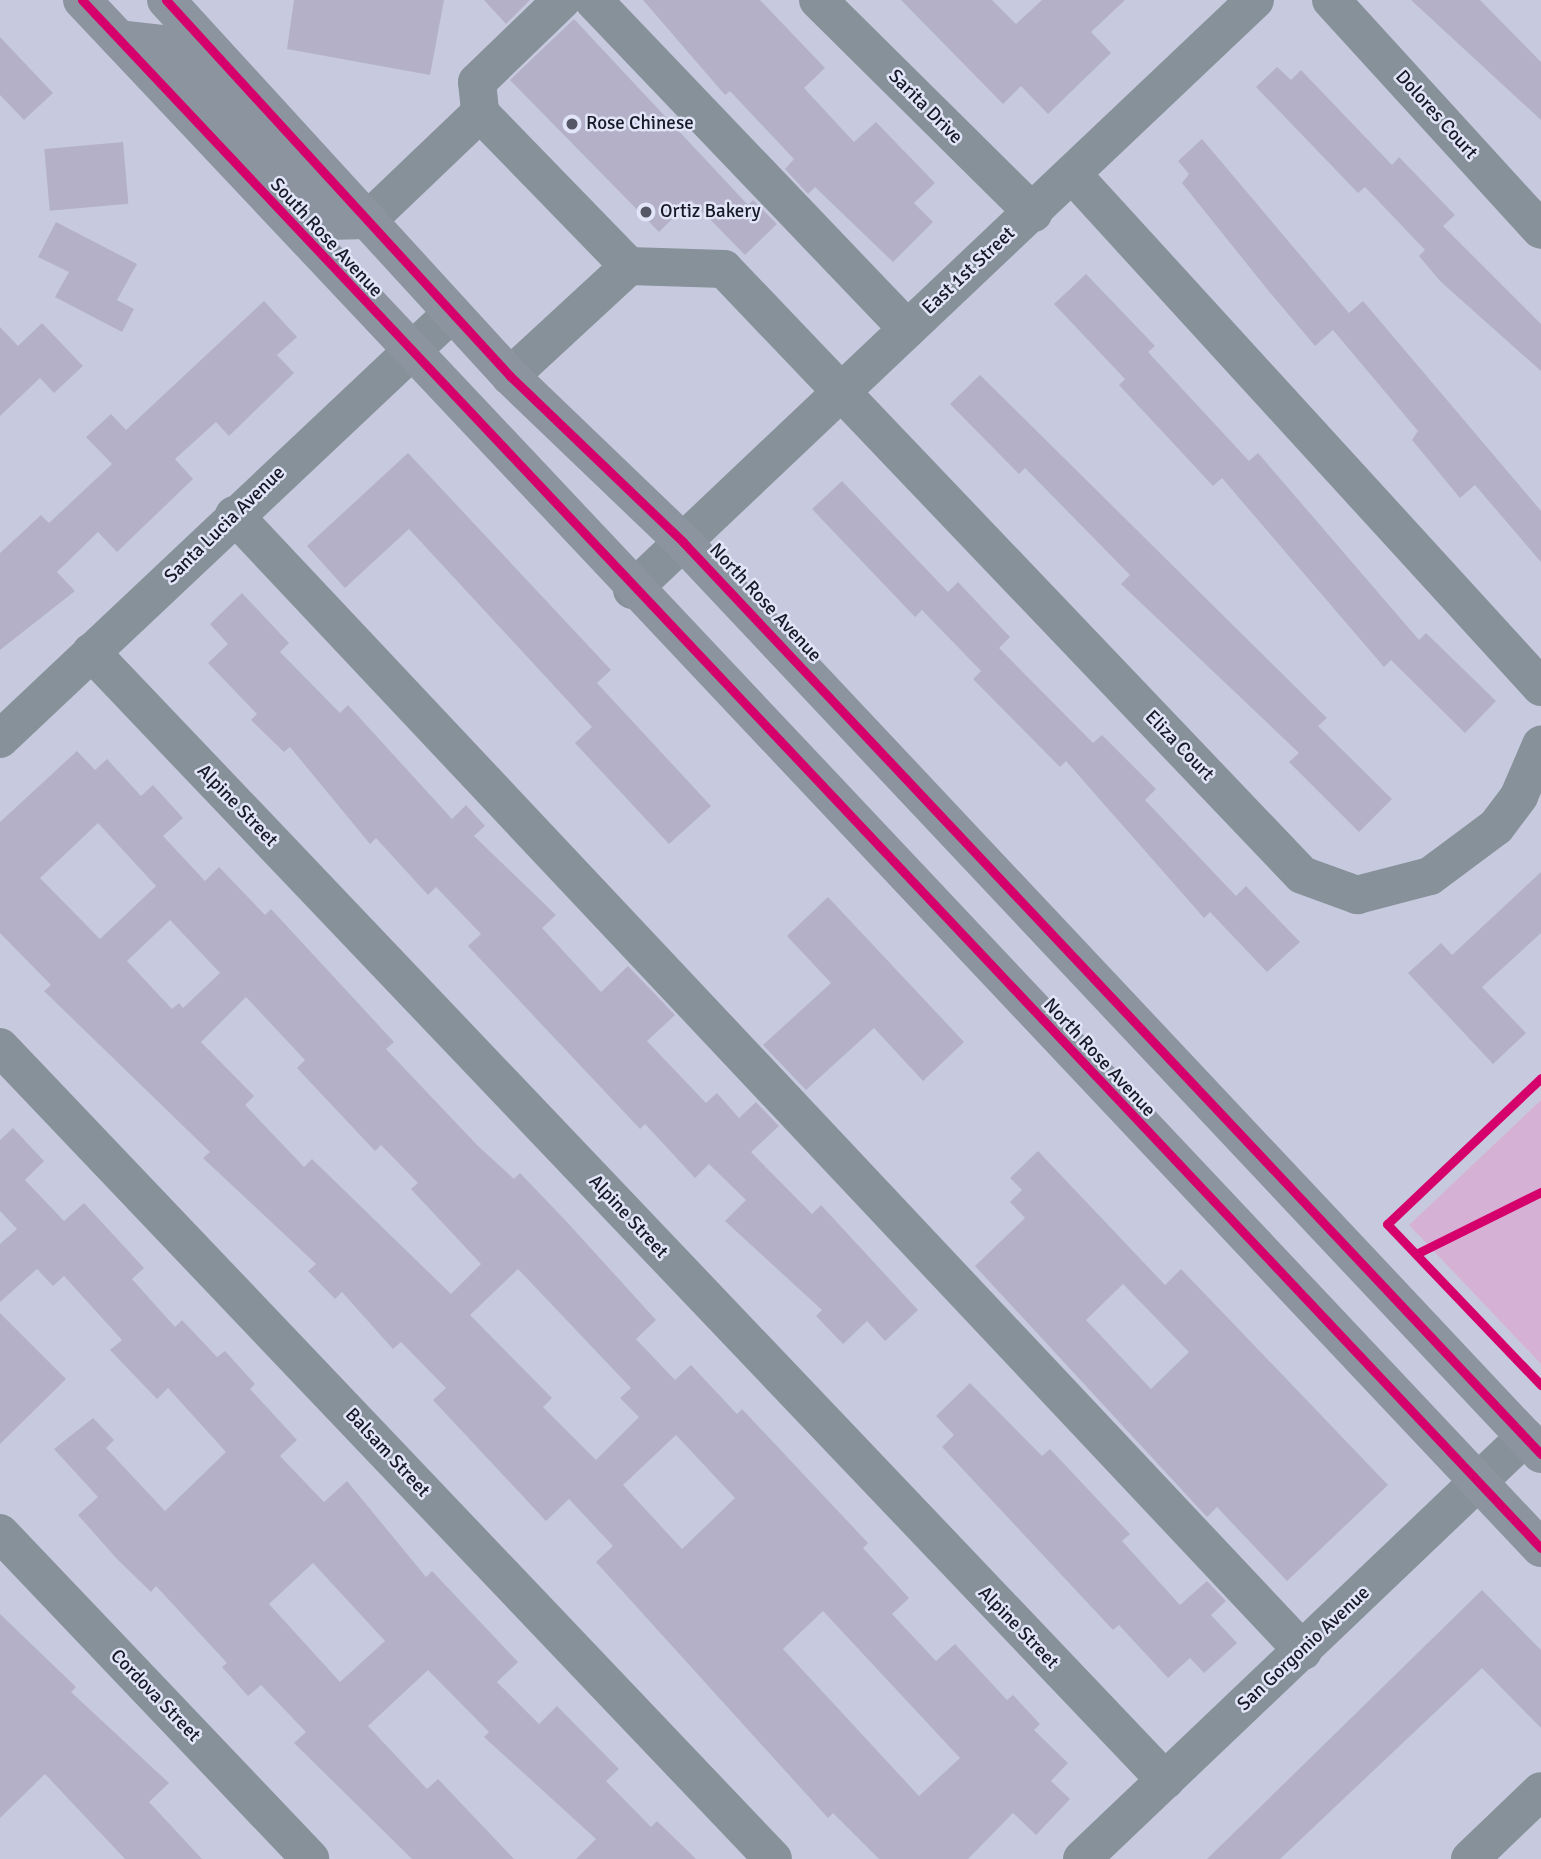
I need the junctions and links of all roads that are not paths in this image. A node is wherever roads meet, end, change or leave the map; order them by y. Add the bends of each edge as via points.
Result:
1 (82, 0) edge
2 (166, 0) edge
3 (562, 0) edge
4 (593, 0) edge
5 (818, 0) edge
6 (1255, 0) edge
7 (1331, 0) edge
8 (119, 39) junction
9 (480, 113) junction
10 (1072, 174) junction
11 (1032, 213) junction
12 (368, 220) junction
13 (1541, 230) edge
14 (629, 266) junction
15 (452, 313) junction
16 (906, 329) junction
17 (407, 352) junction
18 (510, 376) junction
19 (840, 390) junction
20 (234, 515) junction
21 (683, 542) junction
22 (632, 590) junction
23 (91, 652) junction
24 (1541, 687) edge
25 (0, 739) edge
26 (1541, 745) edge
27 (0, 1047) edge
28 (1533, 1445) edge
29 (1478, 1483) junction
30 (0, 1533) edge
31 (1541, 1548) edge
32 (1303, 1651) junction
33 (1165, 1780) junction
34 (1541, 1791) edge
35 (310, 1859) edge
36 (773, 1859) edge
37 (1082, 1859) edge
38 (1470, 1859) edge

1 - 8 main road, South Rose Avenue
2 - 12 main road
3 - 9 street via 477,82
4 - 16 street
5 - 11 street, Sarita Drive
6 - 10 street, East 1st Street
7 - 13 street, Dolores Court
8 - 12 main road via 162,44 327,221
8 - 17 main road, South Rose Avenue
9 - 12 street
9 - 14 street
10 - 11 street, East 1st Street
10 - 24 street
11 - 16 street, East 1st Street
12 - 15 main road
14 - 18 street
14 - 19 street, Eliza Court via 724,269
15 - 17 street, Santa Lucia Avenue
15 - 18 main road
16 - 19 street, East 1st Street
17 - 20 street, Santa Lucia Avenue
17 - 22 main road, South Rose Avenue
18 - 21 main road
19 - 21 street, East 1st Street
19 - 26 street, Eliza Court via 1313,883 1357,895 1394,889 1463,857 1520,796
20 - 23 street, Santa Lucia Avenue
20 - 32 street
21 - 22 street, East 1st Street
21 - 28 main road, North Rose Avenue
22 - 29 main road, North Rose Avenue
23 - 25 street, Santa Lucia Avenue
23 - 33 street, Alpine Street
27 - 36 street, Balsam Street
28 - 29 street, San Gorgonio Avenue
29 - 31 main road, North Rose Avenue
29 - 32 street, San Gorgonio Avenue
30 - 35 street, Cordova Street
32 - 33 street, San Gorgonio Avenue
33 - 37 street, San Gorgonio Avenue
34 - 38 street

